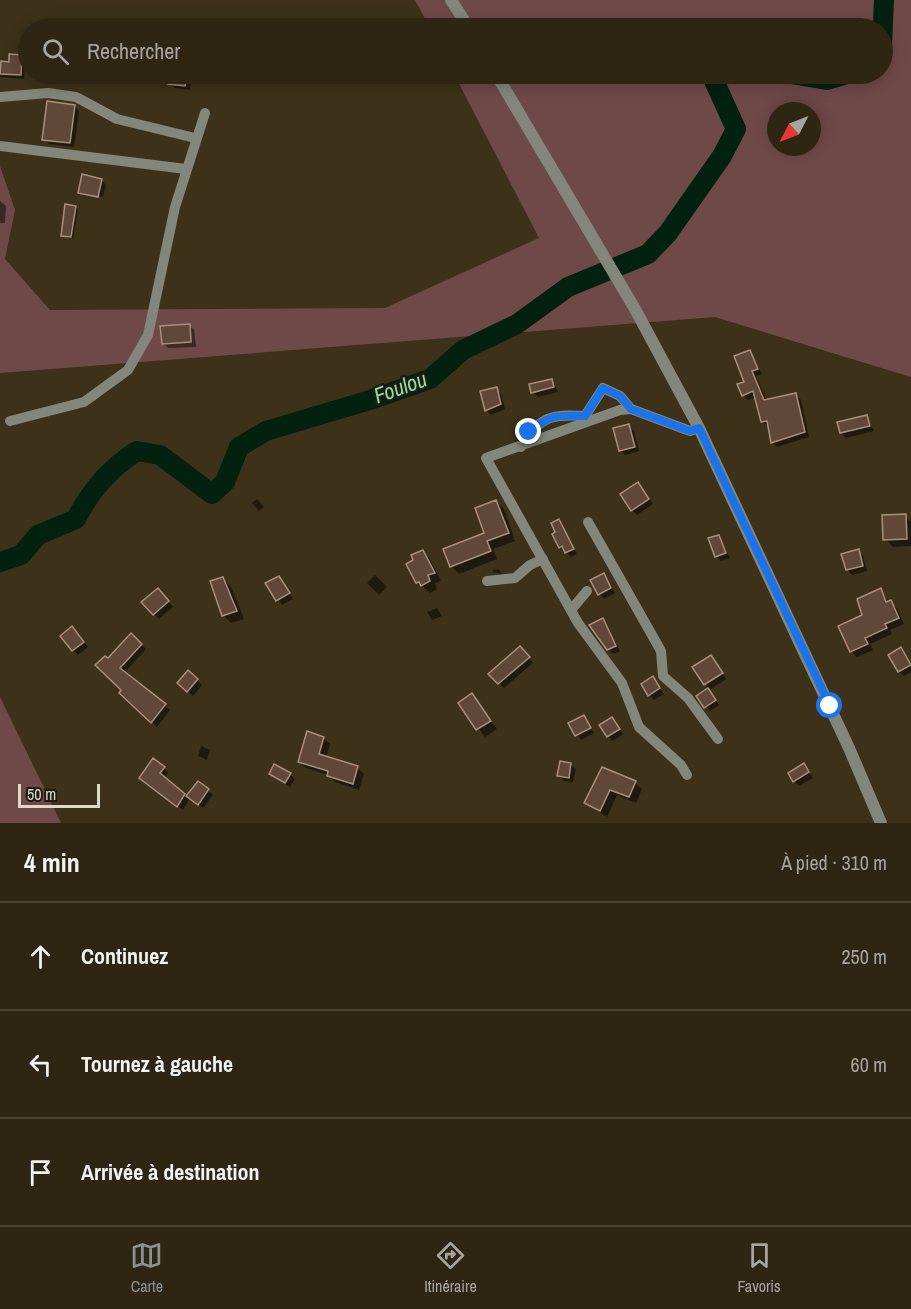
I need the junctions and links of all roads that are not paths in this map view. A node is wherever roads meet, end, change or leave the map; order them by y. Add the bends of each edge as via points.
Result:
1 (451, 0) edge
2 (463, 18) edge
3 (502, 84) edge
4 (0, 97) edge
5 (204, 113) dead end
6 (195, 138) junction
7 (0, 146) edge
8 (186, 169) junction
9 (631, 409) junction
10 (10, 421) dead end
11 (699, 428) junction
12 (521, 447) junction
13 (588, 522) dead end
14 (543, 559) junction
15 (487, 581) dead end
16 (587, 591) dead end
17 (571, 610) junction
18 (718, 739) dead end
19 (687, 775) dead end
20 (881, 823) edge

1 - 2 street
3 - 11 street via 635,309
4 - 6 street via 48,93 76,97 117,119
5 - 6 street
6 - 8 street
7 - 8 street
8 - 10 street via 148,335 128,370 84,402
9 - 11 street via 690,431
9 - 12 street
9 - 12 street via 620,396 603,388 585,416 546,418 529,432
11 - 20 street
12 - 14 street via 486,458
13 - 18 street via 661,651 663,676 688,698
14 - 15 street via 515,578
14 - 17 street
16 - 17 street
17 - 19 street via 622,683 639,727

